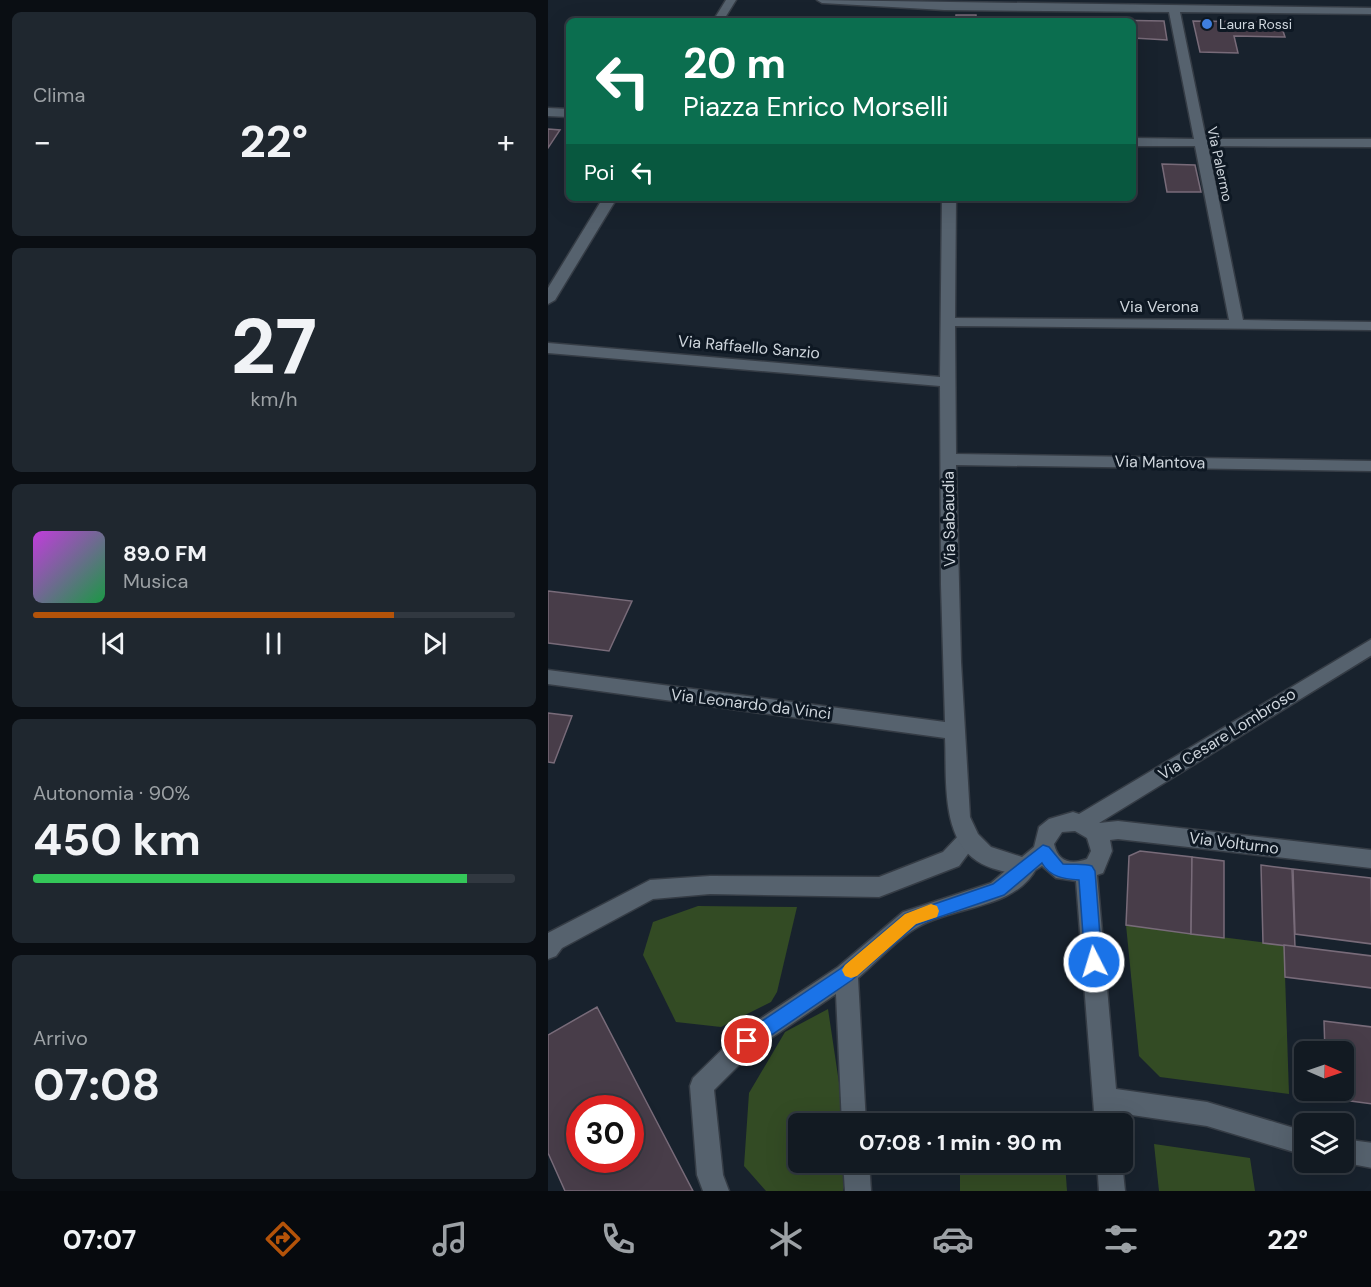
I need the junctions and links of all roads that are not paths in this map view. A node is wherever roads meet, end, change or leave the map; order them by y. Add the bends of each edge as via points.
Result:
1 (731, 0) edge
2 (822, 0) edge
3 (943, 4) edge
4 (1174, 9) junction
5 (1372, 11) edge
6 (720, 18) edge
7 (548, 112) edge
8 (566, 114) edge
9 (1136, 142) edge
10 (1200, 142) junction
11 (1372, 143) edge
12 (608, 201) edge
13 (949, 201) edge
14 (548, 300) edge
15 (947, 322) junction
16 (1237, 325) junction
17 (1372, 326) edge
18 (548, 348) edge
19 (947, 382) junction
20 (948, 459) junction
21 (1372, 466) edge
22 (1372, 646) edge
23 (548, 677) edge
24 (954, 731) junction
25 (1090, 828) junction
26 (968, 839) junction
27 (1043, 852) junction
28 (1372, 859) edge
29 (1026, 867) junction
30 (1086, 871) junction
31 (548, 949) edge
32 (846, 974) junction
33 (1104, 1099) junction
34 (853, 1113) edge
35 (1105, 1113) edge
36 (1294, 1140) edge
37 (1354, 1153) edge
38 (1372, 1156) edge
39 (857, 1173) edge
40 (1111, 1173) edge
41 (716, 1191) edge
42 (858, 1191) edge
43 (1112, 1191) edge

1 - 6 street
2 - 3 street
3 - 4 street
4 - 5 street
4 - 10 street, Via Palermo
7 - 8 street
9 - 10 street
10 - 11 street
10 - 16 street, Via Palermo
12 - 14 street
13 - 15 street, Via Sabaudia
15 - 16 street, Via Verona
15 - 19 street, Via Sabaudia
16 - 17 street, Via Verona
18 - 19 street, Via Raffaello Sanzio
19 - 20 street, Via Sabaudia
20 - 21 street, Via Mantova
20 - 24 street, Via Sabaudia
22 - 25 street, Via Cesare Lombroso
23 - 24 street, Via Leonardo da Vinci
24 - 26 street, Via Sabaudia via 960,817
25 - 27 street via 1064,822 1050,830
25 - 28 street, Via Volturno
25 - 30 street via 1102,841 1100,859
26 - 29 street via 984,856
26 - 31 street via 951,859 880,887 710,885 650,890 554,941
27 - 29 street
27 - 30 street via 1052,866 1060,870
29 - 32 street via 998,890 911,919
30 - 33 street
32 - 34 street
32 - 41 street via 747,1041 702,1086 710,1175
33 - 35 street
33 - 36 street via 1207,1114
37 - 38 street
39 - 42 street
40 - 43 street

